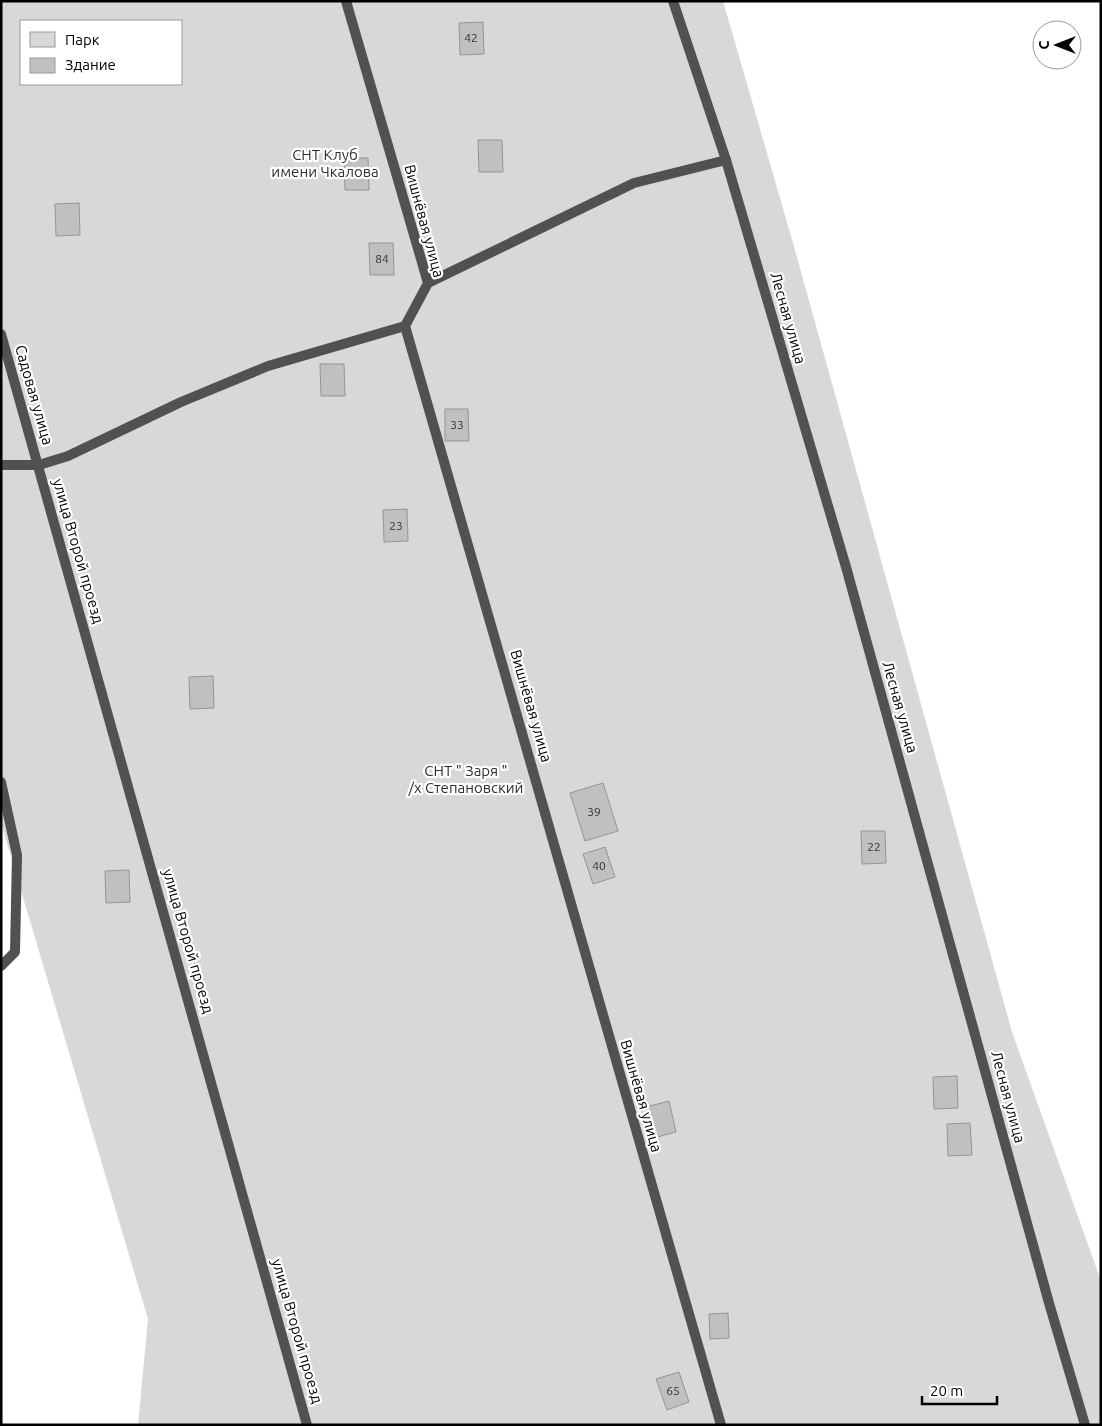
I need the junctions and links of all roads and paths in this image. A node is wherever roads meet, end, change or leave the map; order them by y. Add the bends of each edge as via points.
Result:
1 (346, 1) edge
2 (673, 1) edge
3 (726, 160) junction
4 (428, 284) junction
5 (405, 326) junction
6 (1, 334) edge
7 (1, 465) edge
8 (39, 465) junction
9 (1, 782) edge
10 (1, 966) edge
11 (307, 1425) edge
12 (721, 1425) edge
13 (1085, 1425) edge

1 - 4 lane, Вишнёвая улица
2 - 3 lane, Лесная улица
3 - 4 lane via 634,183
3 - 13 lane, Лесная улица via 846,567
4 - 5 lane, Вишнёвая улица
5 - 8 lane via 268,366 68,456
5 - 12 lane, Вишнёвая улица
6 - 8 lane, Садовая улица
7 - 8 lane
8 - 11 lane, улица Второй проезд
9 - 10 lane via 17,855 15,952

